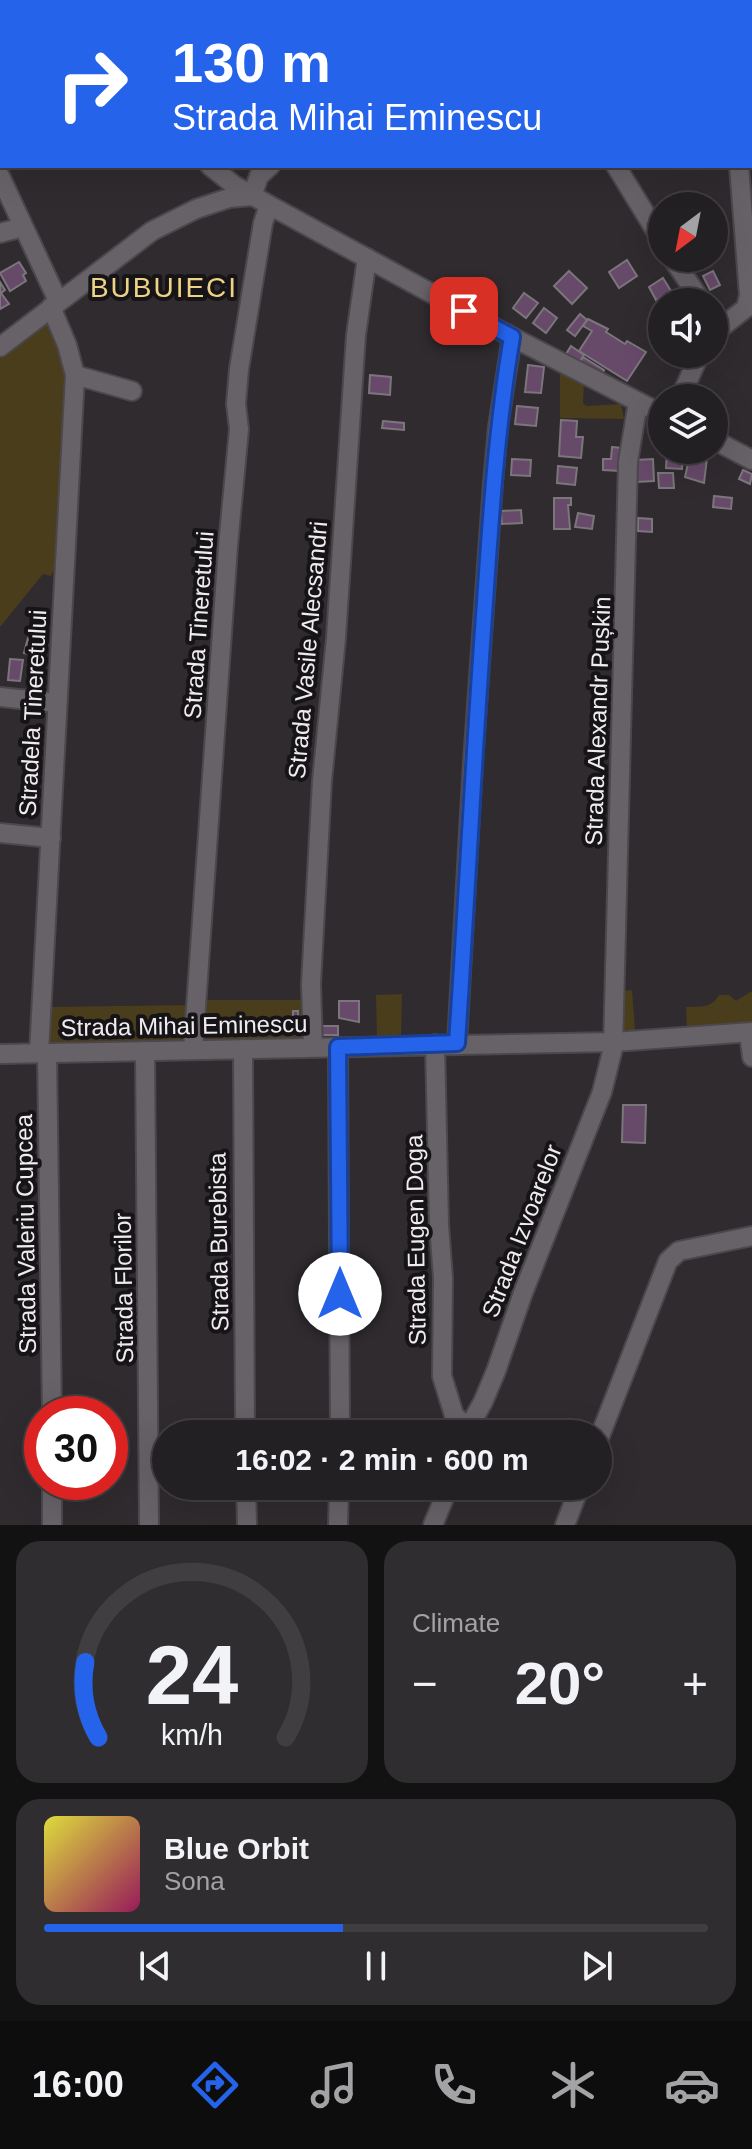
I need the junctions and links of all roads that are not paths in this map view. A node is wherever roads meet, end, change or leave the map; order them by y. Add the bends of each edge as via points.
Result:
1 (213, 168) edge
2 (268, 168) edge
3 (617, 168) edge
4 (739, 168) edge
5 (0, 176) edge
6 (252, 196) junction
7 (269, 205) junction
8 (648, 218) edge
9 (23, 227) junction
10 (0, 233) edge
11 (367, 258) junction
12 (54, 304) junction
13 (749, 308) edge
14 (728, 319) edge
15 (512, 337) junction
16 (0, 347) edge
17 (75, 375) junction
18 (132, 391) dead end
19 (638, 402) junction
20 (648, 407) edge
21 (728, 447) edge
22 (752, 460) edge
23 (0, 697) edge
24 (56, 703) junction
25 (0, 833) edge
26 (51, 838) junction
27 (751, 1032) edge
28 (614, 1042) junction
29 (457, 1043) junction
30 (435, 1044) junction
31 (313, 1047) junction
32 (338, 1047) junction
33 (243, 1049) junction
34 (193, 1050) junction
35 (145, 1051) junction
36 (43, 1053) junction
37 (0, 1054) edge
38 (752, 1057) edge
39 (752, 1236) edge
40 (52, 1396) edge
41 (245, 1420) edge
42 (340, 1420) edge
43 (458, 1420) edge
44 (472, 1420) edge
45 (606, 1420) edge
46 (52, 1500) edge
47 (246, 1500) edge
48 (339, 1500) edge
49 (443, 1500) edge
50 (575, 1500) edge
51 (52, 1525) edge
52 (149, 1525) edge
53 (247, 1525) edge
54 (338, 1525) edge
55 (433, 1525) edge
56 (565, 1525) edge

1 - 6 street
2 - 6 street
3 - 8 street
4 - 13 street
5 - 9 street, Stradela Tineretului
6 - 7 street
6 - 12 street via 196,209 152,231
7 - 11 street
7 - 34 street, Strada Tineretului via 239,369 239,429
9 - 10 street
9 - 12 street, Stradela Tineretului
11 - 15 street
11 - 31 street, Strada Vasile Alecsandri via 356,335 322,781 311,984
12 - 16 street
12 - 17 street, Stradela Tineretului
13 - 14 street
15 - 19 street
15 - 29 street via 493,483
17 - 18 street
17 - 24 street, Stradela Tineretului
19 - 20 street
19 - 28 street, Strada Alexandr Pușkin via 628,462
21 - 22 street
23 - 24 street
24 - 26 street, Stradela Tineretului
25 - 26 street
26 - 36 street, Stradela Tineretului via 40,1001
27 - 28 street, Strada Mihai Eminescu
27 - 38 street
28 - 29 street, Strada Mihai Eminescu
28 - 44 street, Strada Izvoarelor via 602,1092 496,1371
29 - 30 street, Strada Mihai Eminescu
30 - 32 street, Strada Mihai Eminescu
30 - 43 street, Strada Eugen Doga via 442,1376
31 - 32 street, Strada Mihai Eminescu
31 - 33 street, Strada Mihai Eminescu
32 - 42 street
33 - 34 street, Strada Mihai Eminescu
33 - 41 street, Strada Burebista
34 - 35 street, Strada Mihai Eminescu
35 - 36 street, Strada Mihai Eminescu
35 - 52 street, Strada Florilor
36 - 37 street, Strada Mihai Eminescu
36 - 40 street, Strada Valeriu Cupcea
39 - 45 street via 679,1251 668,1261
46 - 51 street
47 - 53 street
48 - 54 street
49 - 55 street
50 - 56 street

